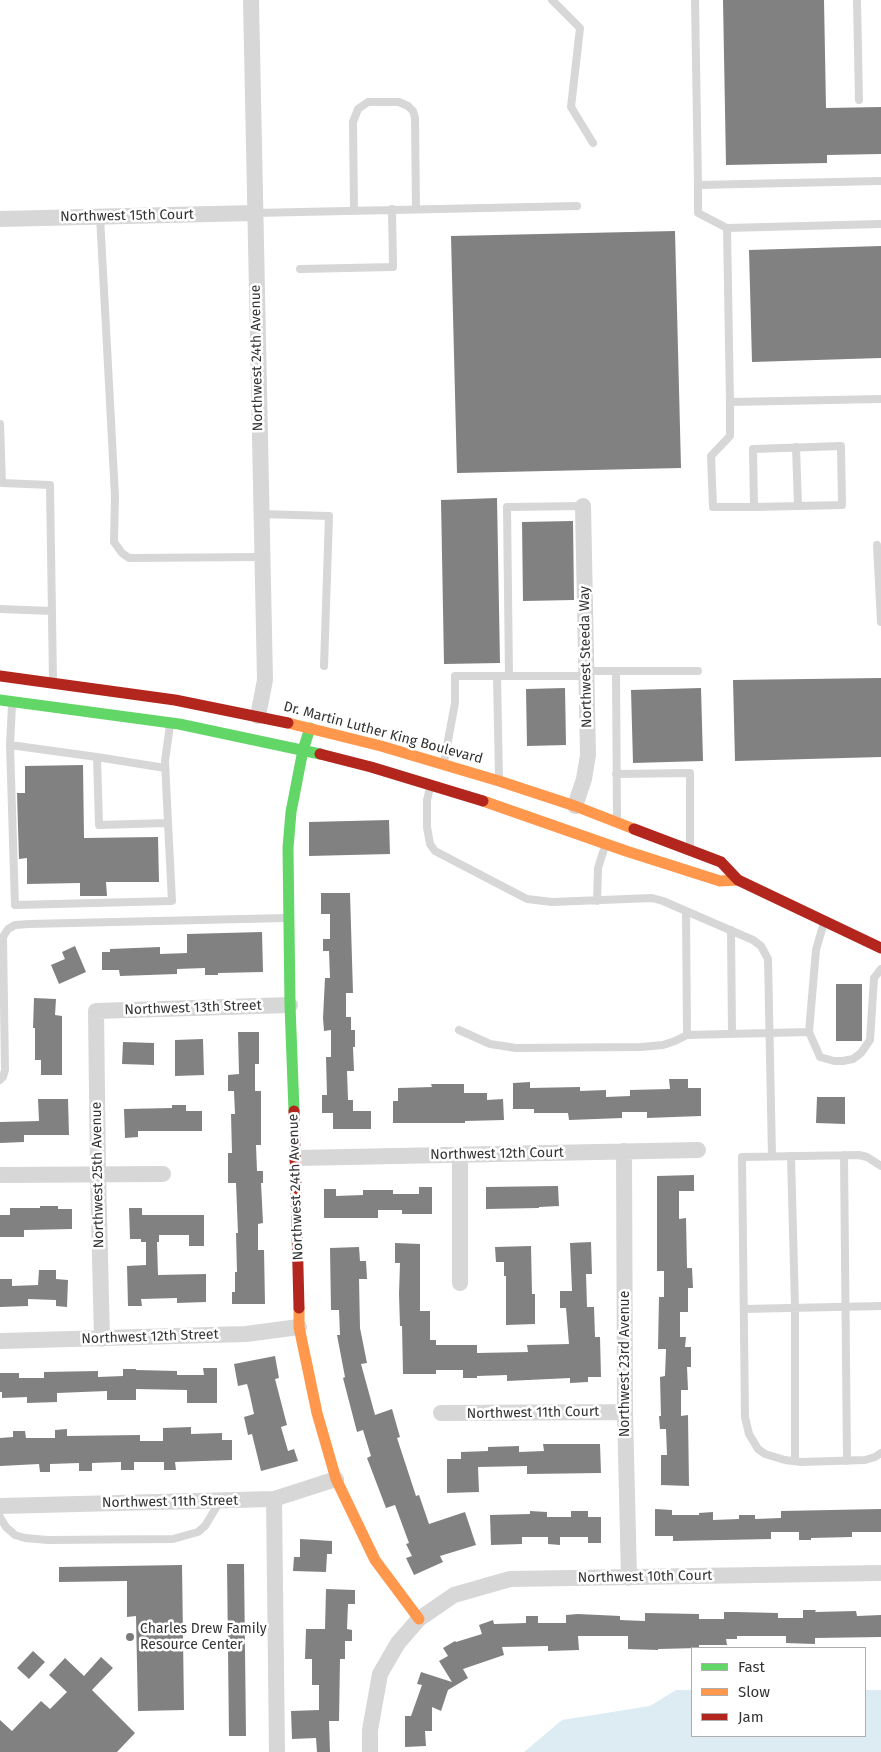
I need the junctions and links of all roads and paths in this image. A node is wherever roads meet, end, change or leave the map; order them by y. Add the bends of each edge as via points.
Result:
1 (251, 0) edge
2 (552, 0) edge
3 (695, 0) edge
4 (857, 0) edge
5 (859, 100) dead end
6 (593, 143) dead end
7 (881, 181) edge
8 (698, 185) junction
9 (577, 206) dead end
10 (392, 209) junction
11 (416, 209) junction
12 (354, 210) junction
13 (254, 213) junction
14 (100, 216) junction
15 (0, 219) edge
16 (881, 224) edge
17 (727, 228) junction
18 (300, 269) dead end
19 (881, 399) edge
20 (730, 402) junction
21 (0, 424) edge
22 (796, 447) junction
23 (1, 483) edge
24 (583, 506) joint
25 (798, 506) junction
26 (754, 507) junction
27 (261, 514) junction
28 (877, 545) dead end
29 (262, 557) junction
30 (0, 609) edge
31 (52, 611) junction
32 (881, 622) edge
33 (324, 666) dead end
34 (698, 671) dead end
35 (616, 672) junction
36 (586, 674) junction
37 (0, 676) edge
38 (497, 676) junction
39 (509, 676) junction
40 (53, 683) junction
41 (0, 700) edge
42 (13, 702) junction
43 (124, 716) junction
44 (258, 716) junction
45 (171, 723) junction
46 (310, 728) junction
47 (10, 745) junction
48 (303, 750) junction
49 (97, 757) junction
50 (444, 764) junction
51 (166, 768) junction
52 (616, 774) junction
53 (500, 781) junction
54 (430, 785) junction
55 (575, 806) junction
56 (617, 821) junction
57 (168, 823) junction
58 (606, 844) junction
59 (690, 850) junction
60 (738, 880) junction
61 (597, 901) junction
62 (686, 911) junction
63 (289, 918) junction
64 (824, 920) junction
65 (731, 930) junction
66 (881, 948) edge
67 (881, 968) edge
68 (290, 1005) junction
69 (96, 1011) joint
70 (459, 1030) dead end
71 (809, 1032) junction
72 (770, 1033) junction
73 (687, 1034) junction
74 (732, 1034) junction
75 (0, 1080) edge
76 (698, 1150) dead end
77 (624, 1151) junction
78 (460, 1154) junction
79 (844, 1155) junction
80 (772, 1156) junction
81 (791, 1156) junction
82 (296, 1158) junction
83 (881, 1166) edge
84 (98, 1174) junction
85 (163, 1174) dead end
86 (0, 1175) edge
87 (460, 1283) dead end
88 (881, 1306) edge
89 (847, 1307) junction
90 (795, 1308) junction
91 (744, 1309) junction
92 (300, 1327) junction
93 (102, 1339) junction
94 (0, 1341) edge
95 (625, 1412) junction
96 (441, 1414) dead end
97 (881, 1453) edge
98 (795, 1461) junction
99 (847, 1461) junction
100 (336, 1479) junction
101 (274, 1499) junction
102 (220, 1500) junction
103 (0, 1506) edge
104 (0, 1517) edge
105 (881, 1573) edge
106 (629, 1578) junction
107 (419, 1620) junction
108 (277, 1752) edge
109 (370, 1752) edge

1 - 13 street, Northwest 24th Avenue
2 - 6 lane via 580,28 571,107
3 - 8 lane
4 - 5 lane
7 - 8 lane
8 - 17 lane via 698,213
9 - 11 lane
10 - 11 lane
10 - 12 lane
10 - 18 lane via 393,267
11 - 12 lane via 413,111 399,102 368,102 358,109 353,122
12 - 13 lane
13 - 14 street, Northwest 15th Court
13 - 27 street, Northwest 24th Avenue
14 - 15 street, Northwest 15th Court
14 - 29 lane via 115,496 114,542 129,558
16 - 17 lane
17 - 20 lane
19 - 20 lane
20 - 26 lane via 730,436 711,456 713,508
21 - 23 lane
22 - 25 lane
22 - 25 lane via 840,446 842,505
22 - 26 lane via 752,449
23 - 31 lane via 50,484
24 - 36 street, Northwest Steeda Way
24 - 39 lane via 507,506
25 - 26 lane
27 - 29 street, Northwest 24th Avenue
27 - 33 lane via 329,516
28 - 32 lane
29 - 44 street, Northwest 24th Avenue via 264,680
30 - 31 lane
31 - 40 lane
34 - 35 lane
35 - 36 lane
35 - 52 lane
36 - 39 lane
36 - 55 street, Northwest Steeda Way via 588,755
37 - 40 main road, Dr. Martin Luther King Boulevard
38 - 39 lane
38 - 50 lane via 455,676 455,703
38 - 53 lane
40 - 44 main road, Dr. Martin Luther King Boulevard
41 - 42 main road, Dr. Martin Luther King Boulevard
42 - 43 main road, Dr. Martin Luther King Boulevard
42 - 47 lane
43 - 44 main road via 152,709 224,720
43 - 45 main road, Dr. Martin Luther King Boulevard
44 - 46 main road, Dr. Martin Luther King Boulevard
45 - 48 main road, Dr. Martin Luther King Boulevard
45 - 51 lane
46 - 48 main road, Northwest 24th Avenue
46 - 50 main road, Dr. Martin Luther King Boulevard
47 - 49 lane
47 - 57 lane via 15,905 172,900
48 - 54 main road, Dr. Martin Luther King Boulevard
48 - 63 main road, Northwest 24th Avenue via 288,848
49 - 51 lane
49 - 57 lane via 99,825
50 - 53 main road, Dr. Martin Luther King Boulevard
51 - 57 lane
52 - 56 lane
52 - 59 lane via 690,773
53 - 55 main road, Dr. Martin Luther King Boulevard
54 - 58 main road, Dr. Martin Luther King Boulevard via 484,800
54 - 61 lane via 427,827 430,844 435,851 527,899
55 - 56 main road, Dr. Martin Luther King Boulevard
56 - 59 main road, Dr. Martin Luther King Boulevard
58 - 60 main road, Dr. Martin Luther King Boulevard via 720,881
58 - 61 lane via 598,868
59 - 60 main road, Dr. Martin Luther King Boulevard via 721,862
60 - 64 main road, Dr. Martin Luther King Boulevard
61 - 62 lane via 652,898
62 - 65 lane
62 - 73 lane
63 - 68 main road, Northwest 24th Avenue
63 - 75 lane via 15,925 3,937 5,1070
64 - 66 main road, Dr. Martin Luther King Boulevard
64 - 71 lane via 816,950
65 - 72 lane via 761,946 768,959
65 - 74 lane
67 - 71 lane via 874,978 870,1040 862,1053 843,1061 820,1058
68 - 69 street, Northwest 13th Street
68 - 82 main road, Northwest 24th Avenue
69 - 84 street, Northwest 25th Avenue
70 - 73 lane via 490,1044 516,1048 641,1047 675,1042
71 - 72 lane
72 - 74 lane
72 - 80 lane
73 - 74 lane
76 - 77 street, Northwest 12th Court
77 - 78 street, Northwest 12th Court
77 - 95 street, Northwest 23rd Avenue
78 - 82 street, Northwest 12th Court
78 - 87 street
79 - 81 lane
79 - 83 lane via 867,1157
79 - 89 lane
80 - 81 lane
80 - 91 lane via 742,1157
81 - 90 lane
82 - 92 main road, Northwest 24th Avenue
84 - 85 street
84 - 86 street
84 - 93 street, Northwest 25th Avenue
88 - 89 lane
89 - 90 lane
89 - 99 lane
90 - 91 lane
90 - 98 lane
91 - 98 lane via 746,1426 758,1449 765,1454
92 - 93 street, Northwest 12th Street via 246,1334
92 - 100 main road, Northwest 24th Avenue via 317,1413
93 - 94 street, Northwest 12th Street
95 - 96 street, Northwest 11th Court
95 - 106 street, Northwest 23rd Avenue
97 - 99 lane via 865,1460
98 - 99 lane
100 - 101 street, Northwest 11th Street
100 - 107 main road, Northwest 24th Avenue via 375,1560
101 - 102 street, Northwest 11th Street
101 - 108 street
102 - 103 street, Northwest 11th Street
102 - 104 lane via 198,1532 173,1539 26,1538 6,1527
105 - 106 street, Northwest 10th Court
106 - 107 street, Northwest 10th Court via 510,1579 454,1595
107 - 109 street, Northwest 10th Court via 398,1643 380,1674 370,1730

